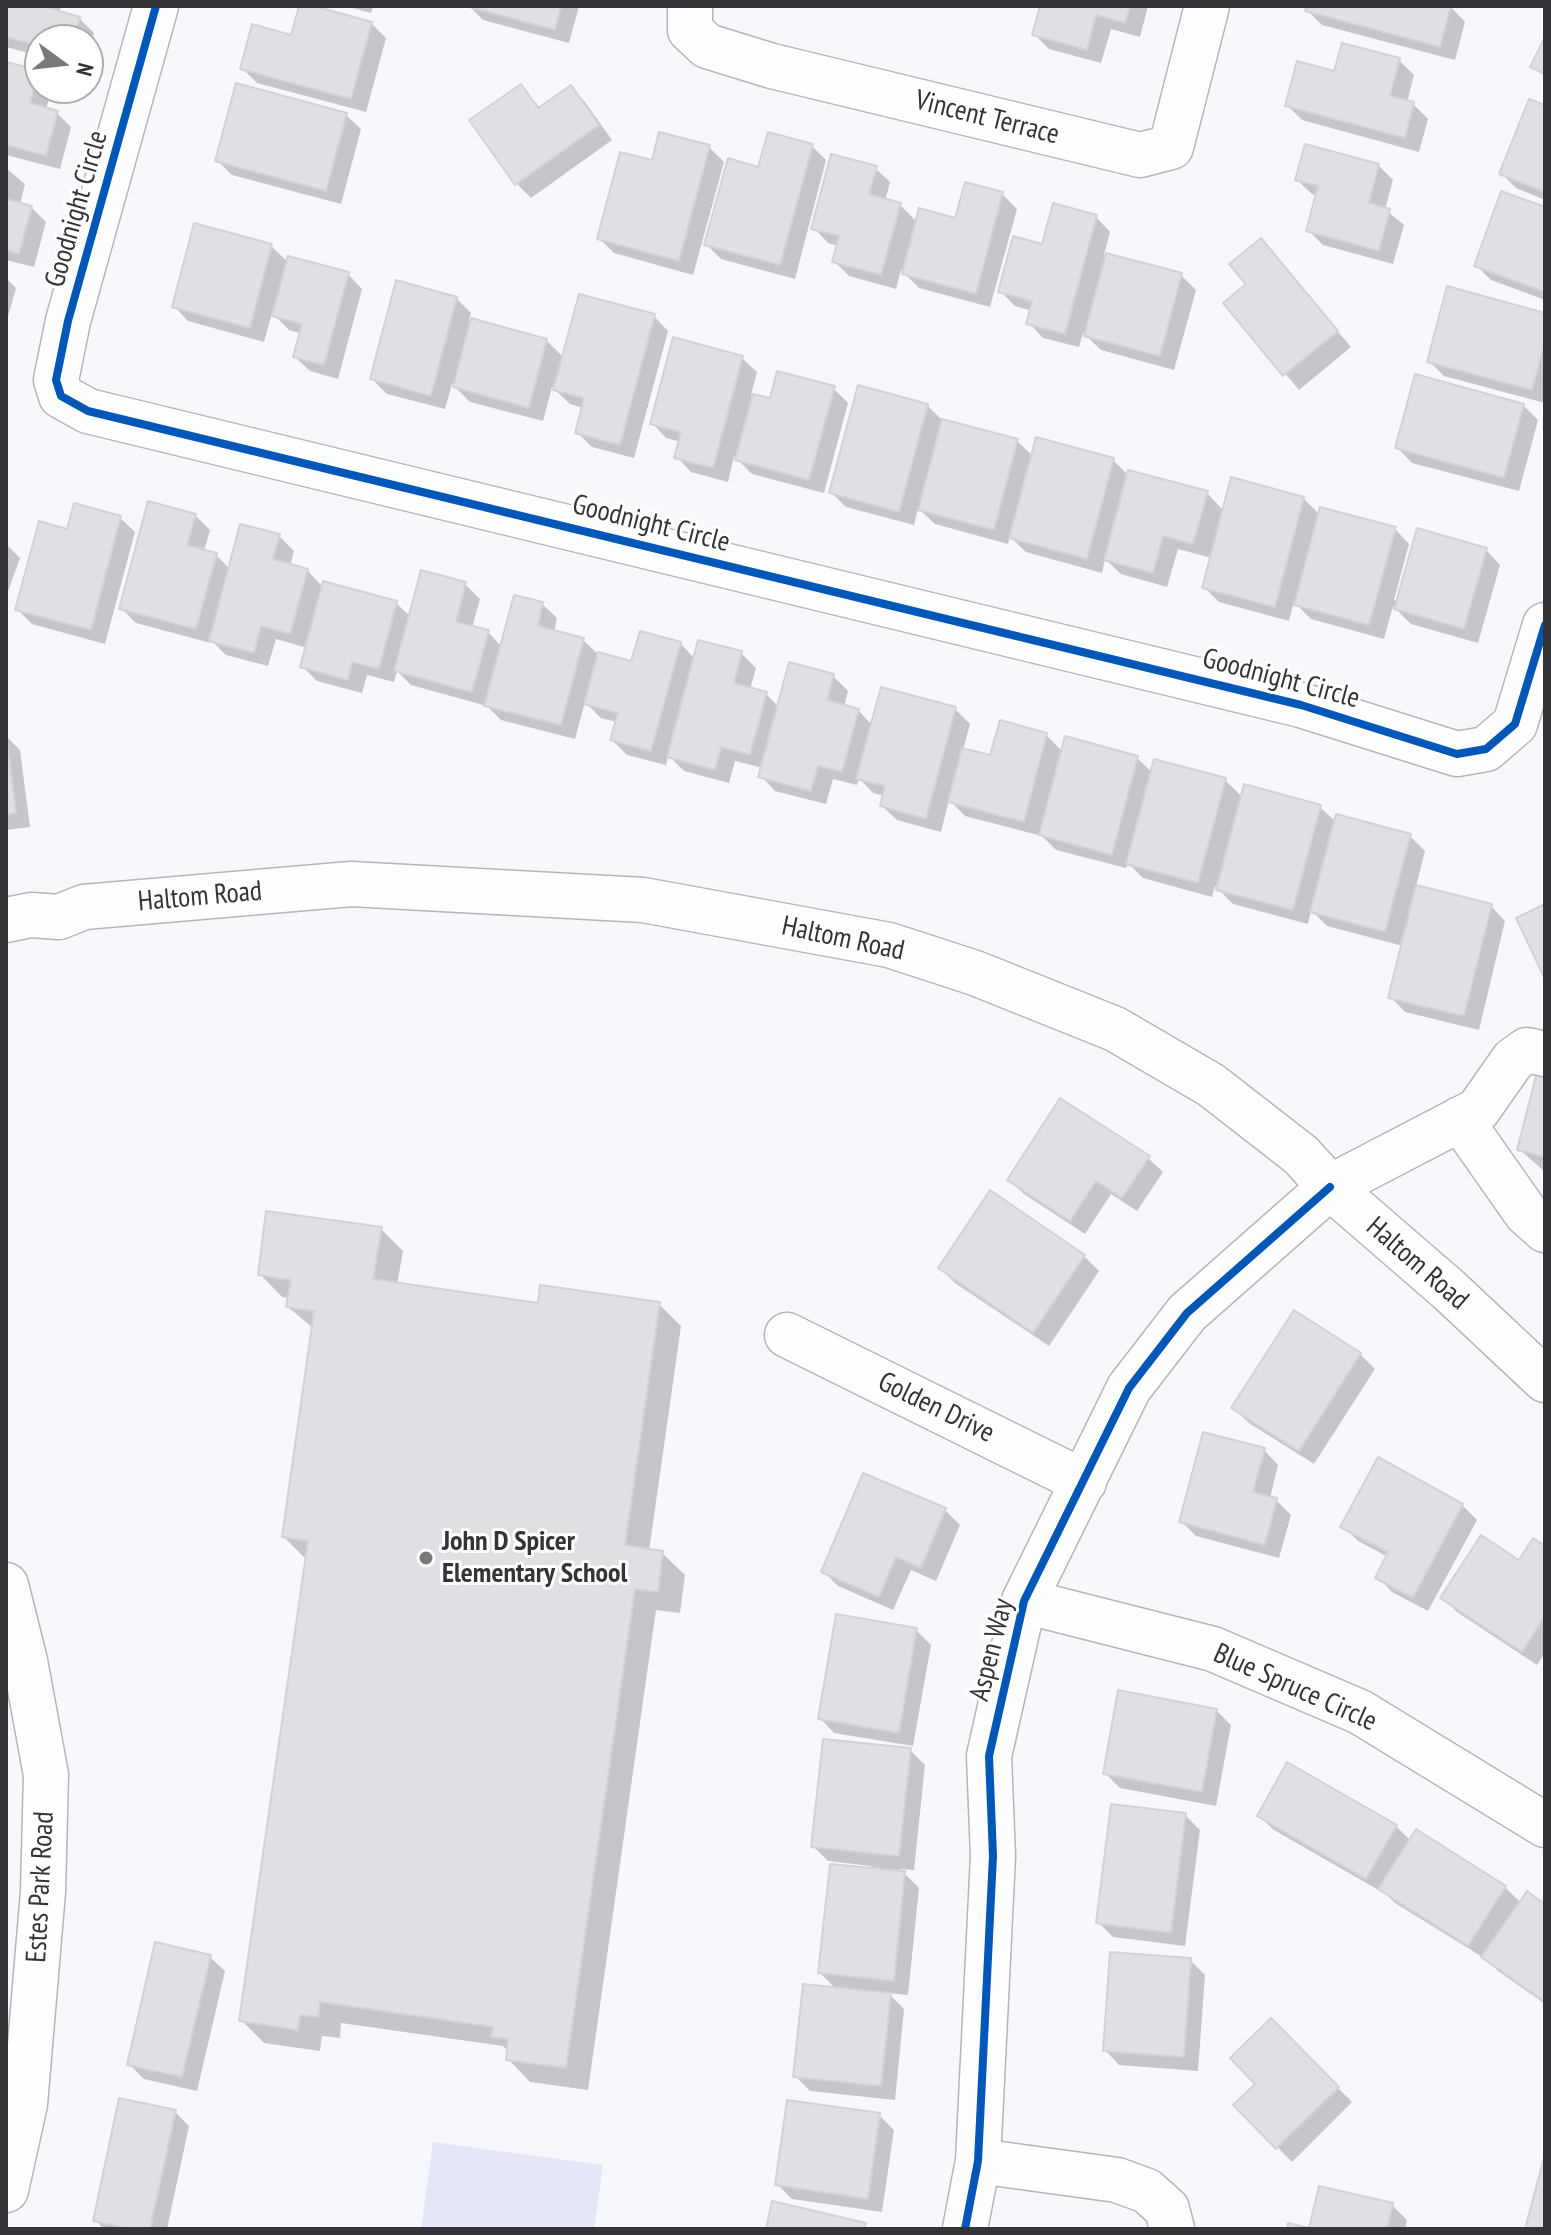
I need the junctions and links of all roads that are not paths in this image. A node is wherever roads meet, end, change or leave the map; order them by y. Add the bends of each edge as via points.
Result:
1 (156, 6) edge
2 (690, 6) edge
3 (1207, 6) edge
4 (1545, 625) edge
5 (6, 920) edge
6 (1545, 1054) edge
7 (1460, 1119) junction
8 (1330, 1187) junction
9 (1545, 1230) edge
10 (787, 1335) dead end
11 (1545, 1380) edge
12 (1084, 1482) junction
13 (6, 1585) edge
14 (1024, 1601) junction
15 (1545, 1825) edge
16 (16, 2101) edge
17 (978, 2161) junction
18 (6, 2190) edge
19 (965, 2229) edge
20 (1172, 2229) edge

1 - 4 street, Goodnight Circle via 56,380 61,396 88,411 1301,705 1457,754 1486,749 1515,724
2 - 3 street, Vincent Terrace via 690,30 707,46 1140,155 1171,147
5 - 8 street, Haltom Road via 59,917 84,907 351,884 643,900 889,945 1115,1029 1211,1085 1301,1155
6 - 7 street, Aspen Way via 1527,1050 1513,1060 1478,1110
7 - 8 street, Aspen Way
7 - 9 street via 1526,1213
8 - 11 street, Haltom Road
8 - 12 street, Aspen Way via 1187,1313 1129,1388
10 - 12 street, Golden Drive
12 - 14 street, Aspen Way
13 - 16 street, Estes Park Road via 46,1775 43,1892
14 - 15 street, Blue Spruce Circle via 1213,1649 1360,1712
14 - 17 street, Aspen Way via 989,1756 993,1856
16 - 18 street, Estes Park Road
17 - 19 street, Aspen Way
17 - 20 street via 1117,2180 1147,2191 1167,2209

